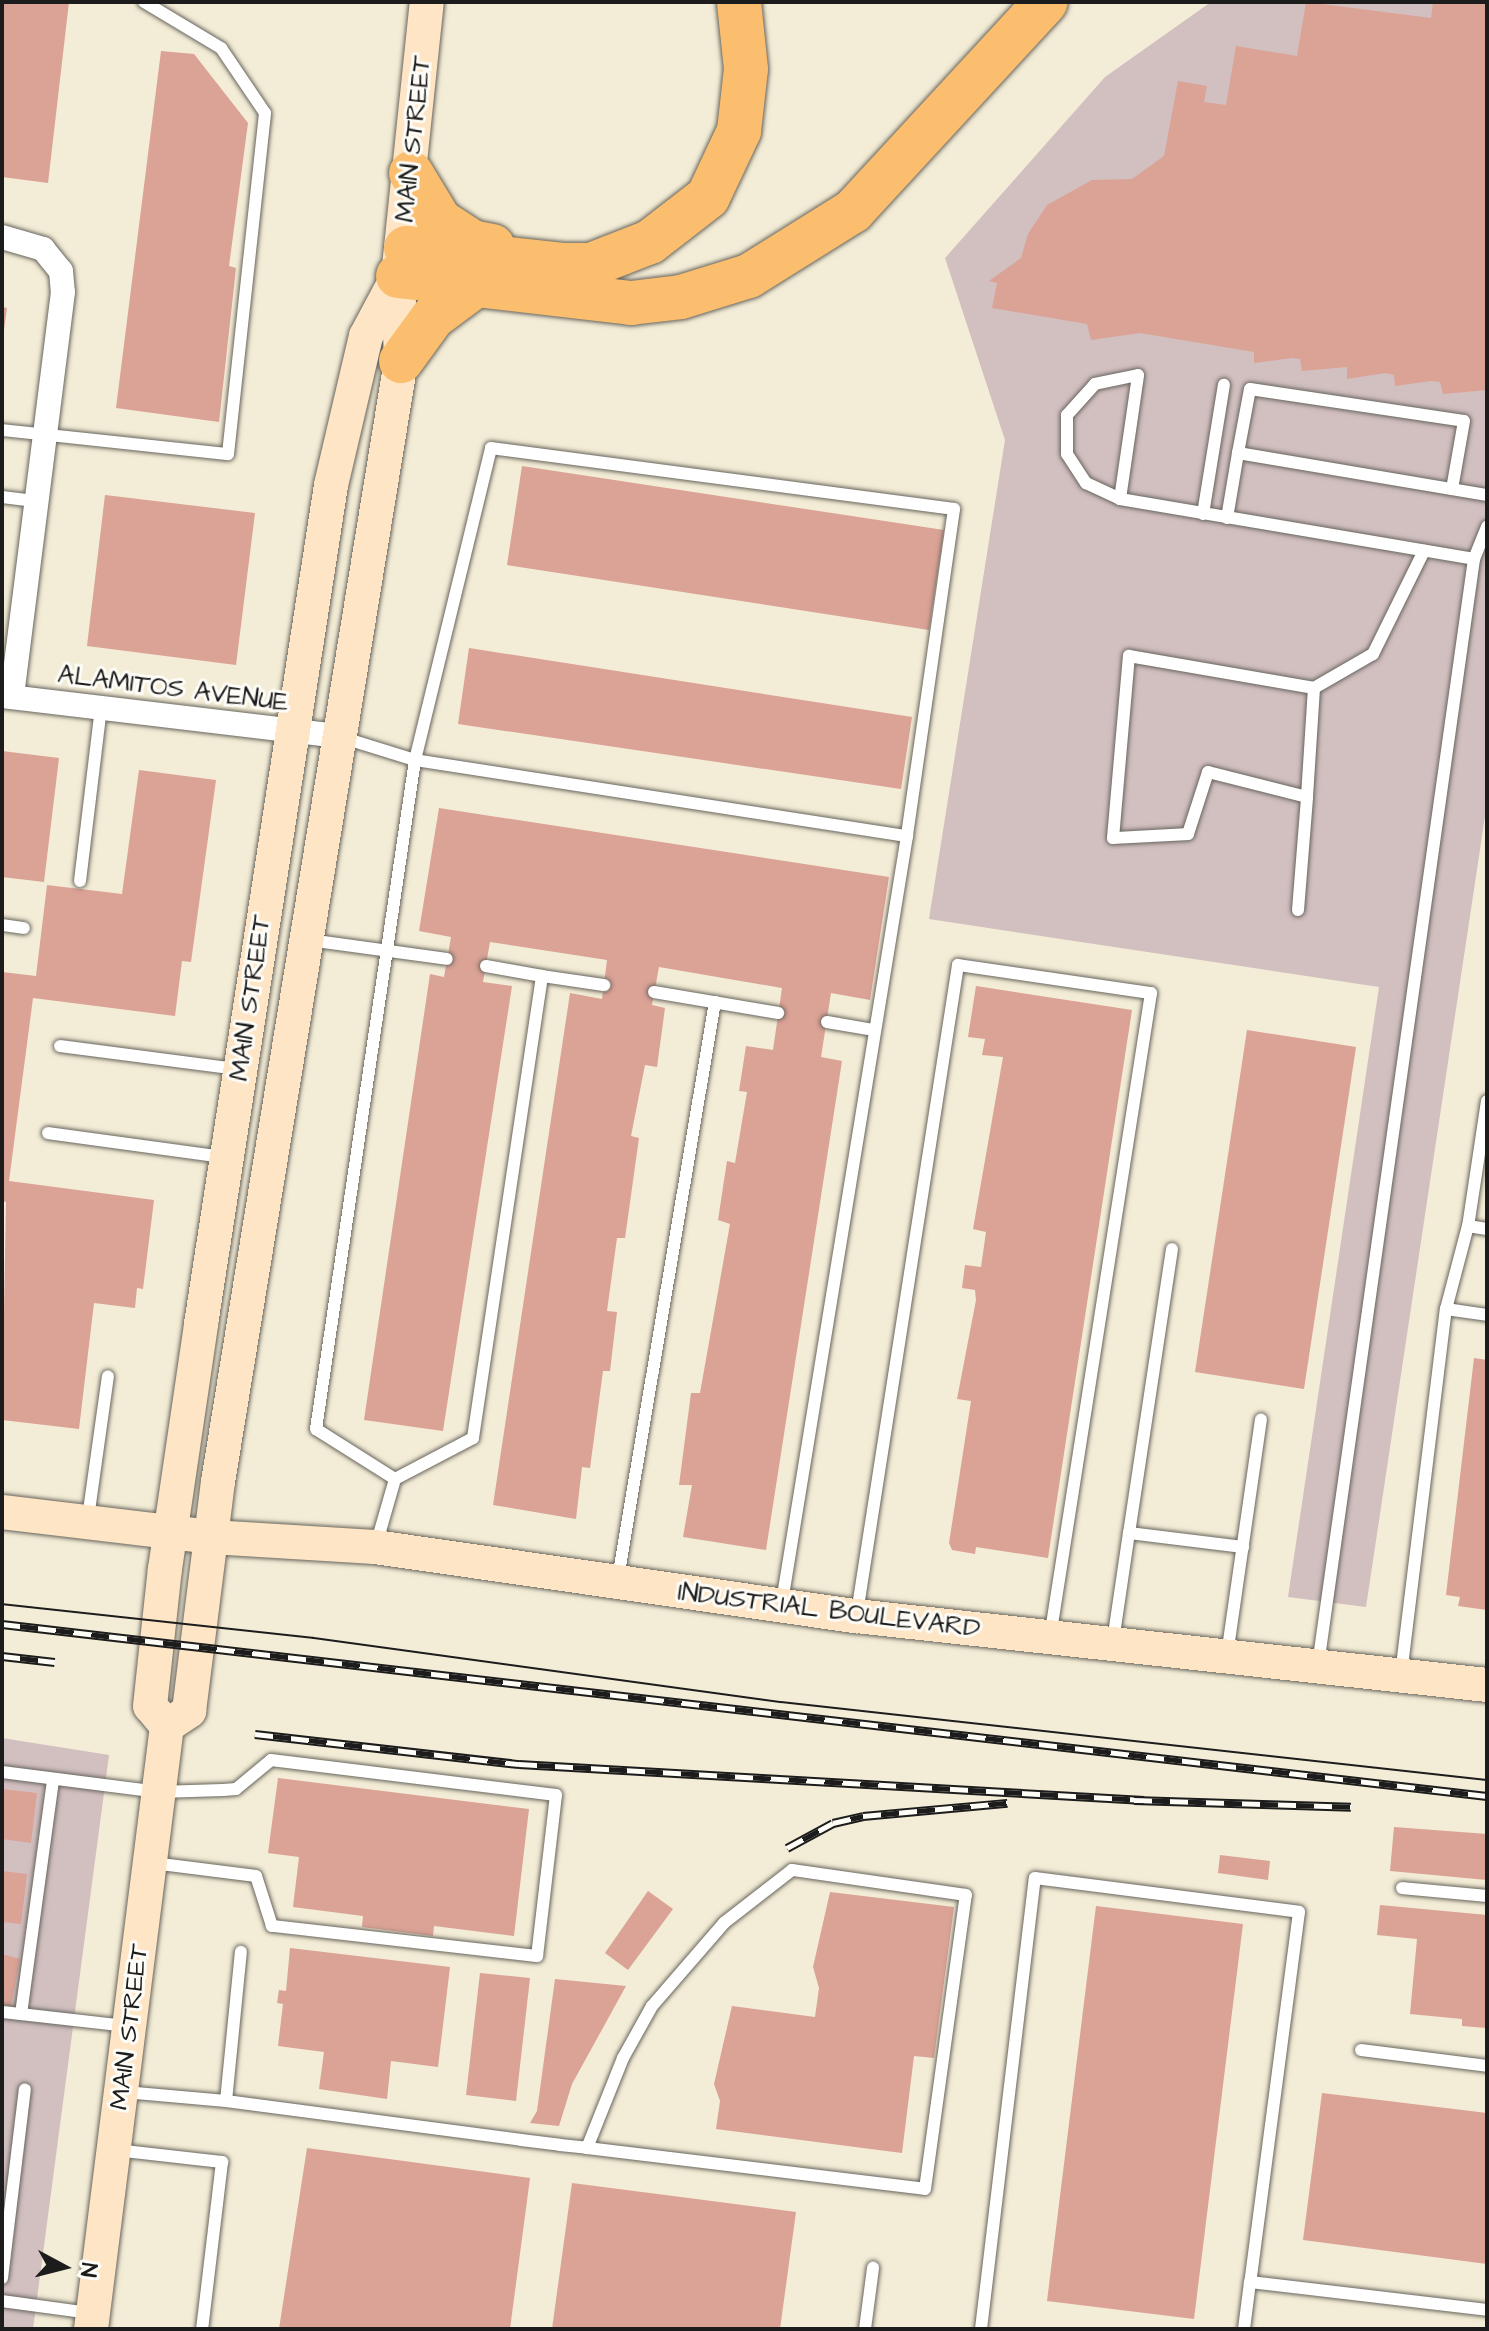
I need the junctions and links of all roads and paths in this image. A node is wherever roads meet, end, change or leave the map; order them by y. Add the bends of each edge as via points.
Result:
1 (144, 2) edge
2 (427, 2) edge
3 (739, 2) edge
4 (1046, 2) edge
5 (411, 173) junction
6 (2, 237) edge
7 (401, 262) junction
8 (565, 265) junction
9 (472, 288) junction
10 (401, 361) junction
11 (1224, 385) dead end
12 (2, 430) edge
13 (45, 435) junction
14 (1238, 453) junction
15 (1452, 489) junction
16 (1487, 495) edge
17 (2, 497) edge
18 (1120, 499) junction
19 (37, 501) junction
20 (1203, 514) junction
21 (1227, 518) junction
22 (1487, 527) edge
23 (1424, 551) junction
24 (1474, 559) junction
25 (1314, 688) junction
26 (7, 696) edge
27 (101, 708) junction
28 (292, 732) junction
29 (338, 736) junction
30 (415, 760) junction
31 (1307, 797) junction
32 (907, 836) junction
33 (80, 881) dead end
34 (1298, 910) dead end
35 (2, 925) edge
36 (24, 928) dead end
37 (309, 940) junction
38 (389, 950) junction
39 (447, 959) dead end
40 (486, 966) dead end
41 (542, 976) junction
42 (604, 985) dead end
43 (654, 992) dead end
44 (715, 1002) junction
45 (778, 1013) dead end
46 (827, 1022) dead end
47 (874, 1030) junction
48 (60, 1046) dead end
49 (241, 1070) junction
50 (1487, 1101) edge
51 (48, 1133) dead end
52 (227, 1157) junction
53 (1468, 1226) junction
54 (1487, 1229) edge
55 (1172, 1249) dead end
56 (1446, 1309) junction
57 (1487, 1315) edge
58 (108, 1376) dead end
59 (1261, 1419) dead end
60 (395, 1479) junction
61 (2, 1512) edge
62 (87, 1521) junction
63 (171, 1532) junction
64 (1129, 1533) junction
65 (211, 1537) junction
66 (375, 1547) junction
67 (1243, 1547) junction
68 (618, 1584) junction
69 (781, 1605) junction
70 (856, 1616) junction
71 (1050, 1640) junction
72 (1112, 1646) junction
73 (1227, 1659) junction
74 (1317, 1668) junction
75 (1400, 1676) junction
76 (1487, 1685) edge
77 (167, 1726) junction
78 (2, 1772) edge
79 (53, 1779) junction
80 (159, 1792) junction
81 (152, 1863) junction
82 (1402, 1888) dead end
83 (1487, 1896) edge
84 (241, 1952) dead end
85 (2, 2012) edge
86 (21, 2014) junction
87 (131, 2026) junction
88 (1361, 2050) dead end
89 (1487, 2066) edge
90 (25, 2089) dead end
91 (122, 2092) junction
92 (226, 2101) junction
93 (587, 2148) junction
94 (115, 2150) junction
95 (873, 2268) dead end
96 (2, 2278) edge
97 (1250, 2282) junction
98 (2, 2301) edge
99 (1487, 2310) edge
100 (92, 2321) edge
101 (202, 2329) edge
102 (865, 2329) edge
103 (981, 2329) edge
104 (1244, 2329) edge

1 - 13 lane via 221,48 265,113 228,454
2 - 5 main road, MAIN STREET
3 - 8 highway via 746,69 739,131 708,197 650,242 591,265
4 - 9 highway via 853,211 749,276 681,297 631,303
5 - 7 main road, MAIN STREET
5 - 8 highway via 440,221 472,242
6 - 13 street via 43,249 61,271 63,292
7 - 8 highway
7 - 9 highway
7 - 10 main road, MAIN STREET
7 - 28 main road, MAIN STREET via 366,336 331,485
9 - 10 highway via 433,317
10 - 29 main road, MAIN STREET
11 - 20 lane
12 - 13 lane
13 - 19 street
14 - 15 lane
14 - 15 lane via 1250,389 1464,421
14 - 21 lane
15 - 16 lane
17 - 19 lane
18 - 18 lane via 1086,483 1067,454 1067,415 1095,384 1138,375
18 - 20 lane
19 - 26 street
20 - 21 lane
21 - 23 lane
22 - 24 lane
23 - 24 lane
23 - 25 lane via 1373,654
24 - 74 lane
25 - 31 lane
25 - 31 lane via 1129,656 1113,838 1188,834 1208,772
26 - 27 street, ALAMITOS AVENUE
27 - 28 street, ALAMITOS AVENUE
27 - 33 lane
28 - 29 street, ALAMITOS AVENUE
28 - 49 main road, MAIN STREET
29 - 30 lane
29 - 37 main road, MAIN STREET
30 - 32 lane
30 - 32 lane via 491,448 954,509
30 - 38 lane
31 - 34 lane
32 - 47 lane
35 - 36 lane
37 - 38 lane
37 - 65 main road, MAIN STREET
38 - 39 lane
38 - 60 lane via 316,1429
40 - 41 lane
41 - 42 lane
41 - 60 lane via 473,1438
43 - 44 lane
44 - 45 lane
44 - 68 lane
46 - 47 lane
47 - 69 lane
48 - 49 lane
49 - 52 main road, MAIN STREET
50 - 53 lane
51 - 52 lane
52 - 63 main road, MAIN STREET
53 - 54 lane
53 - 56 lane
55 - 64 lane
56 - 57 lane
56 - 75 lane
58 - 62 lane
59 - 67 lane
60 - 66 lane
61 - 62 main road, INDUSTRIAL BOULEVARD
62 - 63 main road, INDUSTRIAL BOULEVARD
63 - 65 main road, INDUSTRIAL BOULEVARD
63 - 77 main road, MAIN STREET via 150,1706
64 - 67 lane
64 - 72 lane
65 - 66 main road, INDUSTRIAL BOULEVARD
65 - 77 main road, MAIN STREET via 189,1711
66 - 68 main road, INDUSTRIAL BOULEVARD
67 - 73 lane
68 - 69 main road, INDUSTRIAL BOULEVARD
69 - 70 main road, INDUSTRIAL BOULEVARD
70 - 71 main road, INDUSTRIAL BOULEVARD
70 - 71 lane via 958,965 1151,993
71 - 72 main road, INDUSTRIAL BOULEVARD
72 - 73 main road, INDUSTRIAL BOULEVARD
73 - 74 main road, INDUSTRIAL BOULEVARD
74 - 75 main road, INDUSTRIAL BOULEVARD
75 - 76 main road, INDUSTRIAL BOULEVARD
77 - 80 main road, MAIN STREET
78 - 79 lane
79 - 80 lane
79 - 86 lane
80 - 81 main road, MAIN STREET
80 - 81 lane via 236,1789 271,1760 556,1795 537,1956 272,1926 256,1876
81 - 87 main road, MAIN STREET
82 - 83 lane
84 - 92 lane
85 - 86 lane
86 - 87 lane
87 - 91 main road, MAIN STREET
88 - 89 lane
90 - 96 lane
91 - 92 lane
91 - 94 main road, MAIN STREET
92 - 93 lane
93 - 93 lane via 925,2189 966,1895 792,1870 724,1923 652,2006 623,2058
94 - 100 main road, MAIN STREET
94 - 101 lane via 222,2162
95 - 102 lane
97 - 99 lane
97 - 103 lane via 1299,1912 1035,1878
97 - 104 lane
98 - 100 lane

